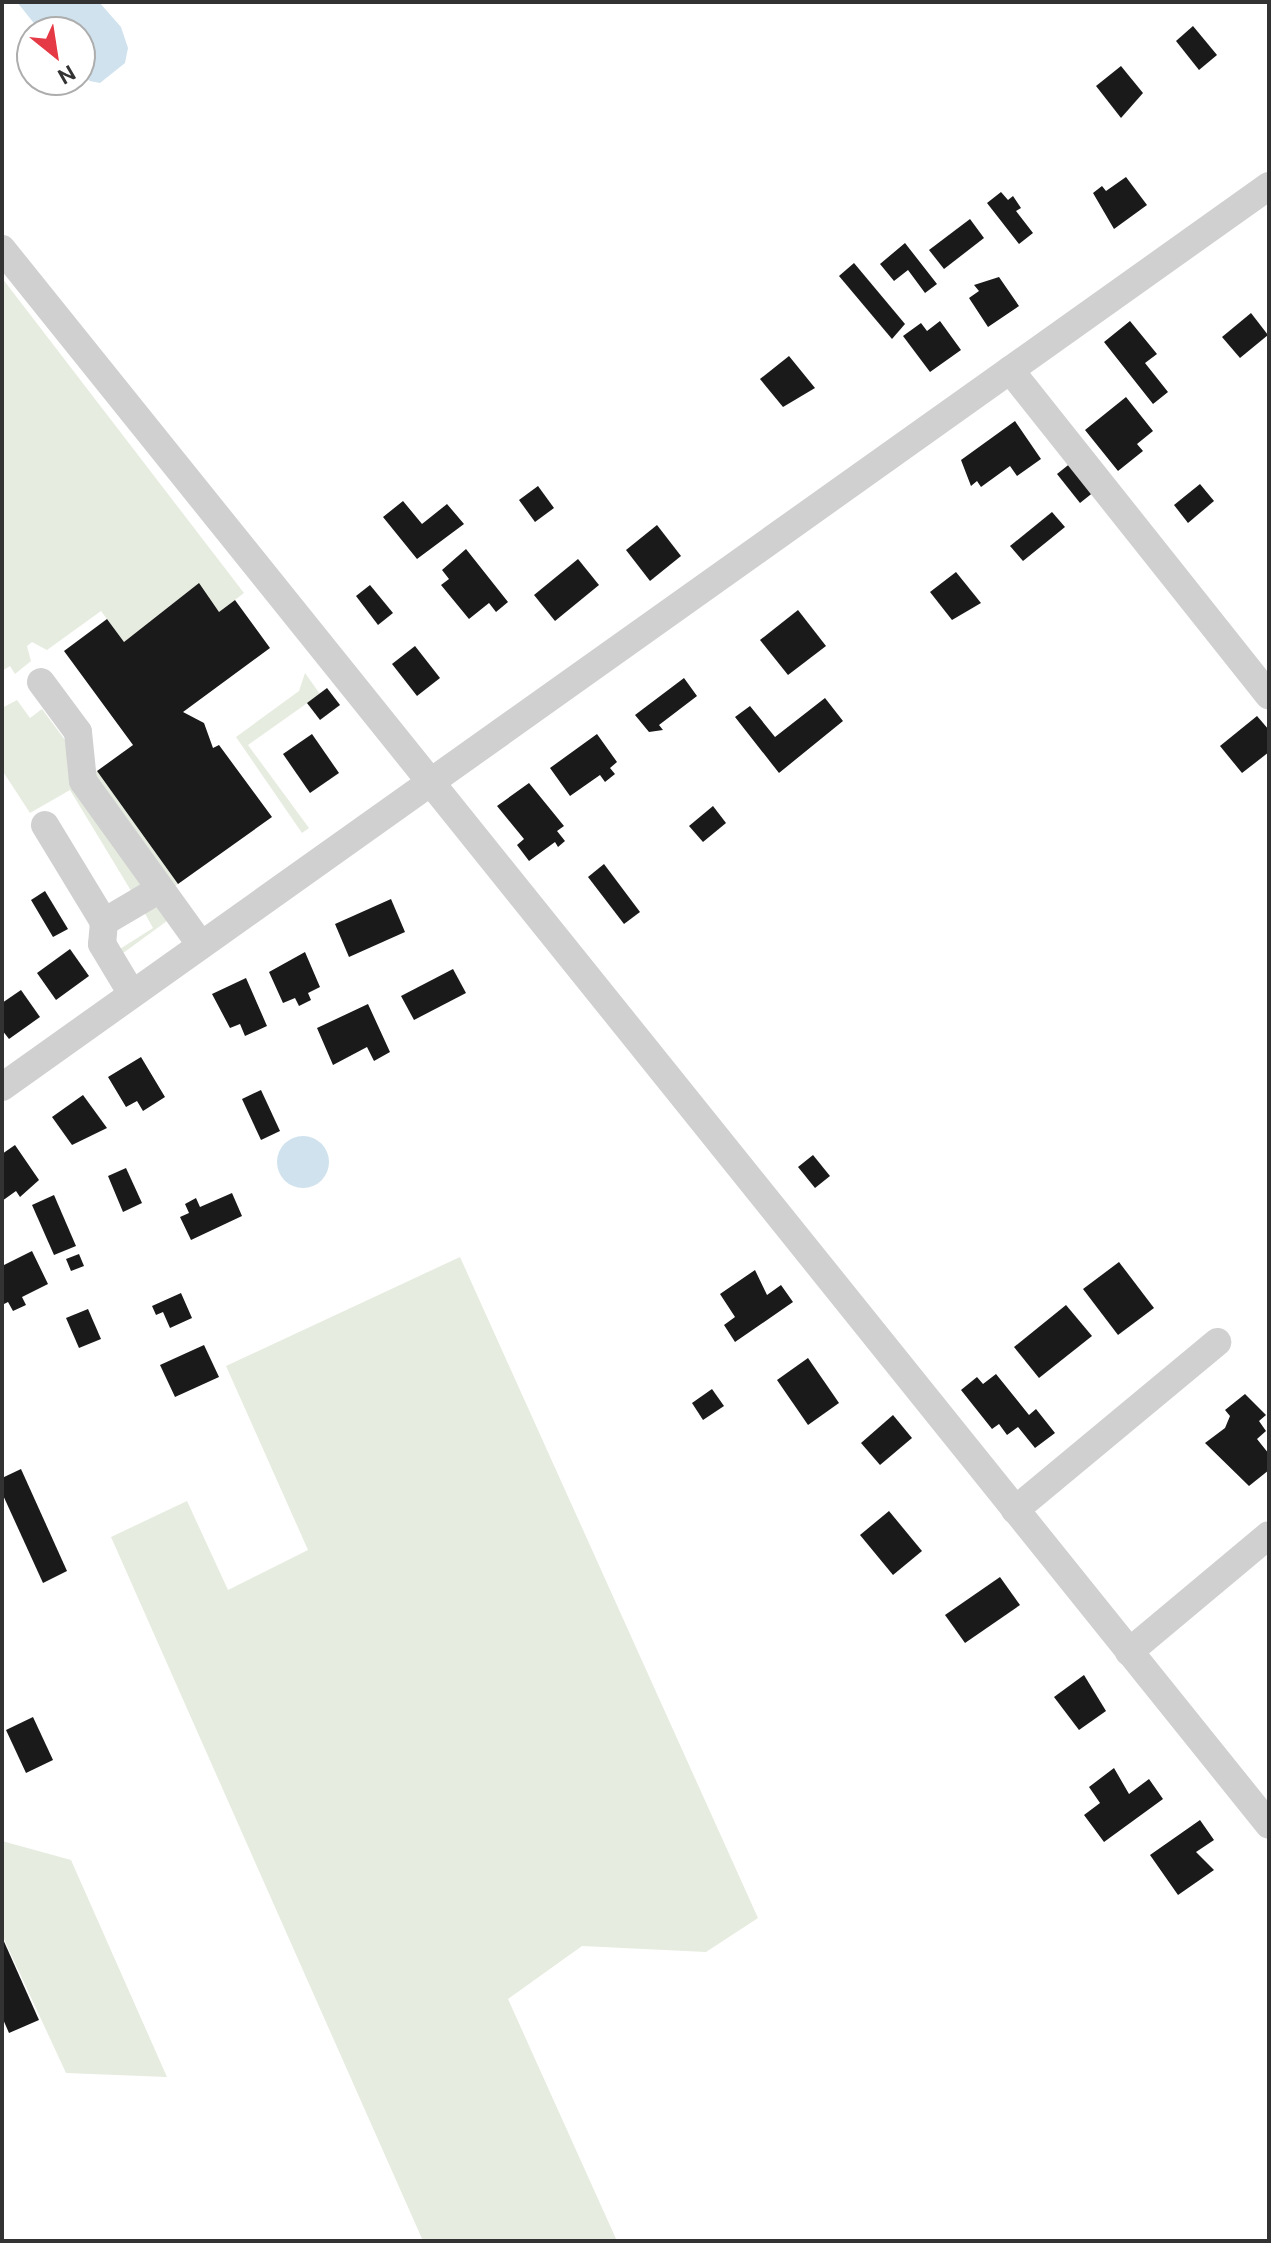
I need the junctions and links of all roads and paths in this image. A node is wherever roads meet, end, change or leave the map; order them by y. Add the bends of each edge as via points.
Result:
1 (1269, 186) edge
2 (2, 249) edge
3 (1010, 370) junction
4 (41, 682) dead end
5 (1269, 696) edge
6 (429, 784) junction
7 (45, 825) dead end
8 (160, 889) junction
9 (104, 922) junction
10 (201, 945) junction
11 (132, 994) junction
12 (2, 1087) edge
13 (1217, 1342) dead end
14 (1015, 1510) junction
15 (1269, 1535) edge
16 (1129, 1652) junction
17 (1269, 1825) edge

1 - 3 street
2 - 6 street
3 - 5 street
3 - 6 street
4 - 8 street via 78,732 83,781
6 - 10 street
6 - 14 street
7 - 9 street
8 - 9 street
8 - 10 street
9 - 11 street via 102,944
10 - 11 street
11 - 12 street
13 - 14 street
14 - 16 street
15 - 16 street
16 - 17 street

